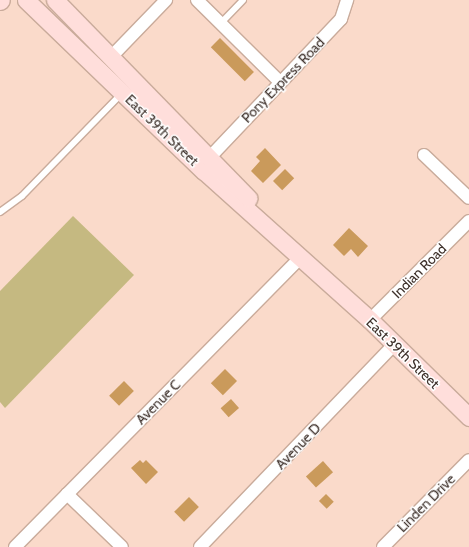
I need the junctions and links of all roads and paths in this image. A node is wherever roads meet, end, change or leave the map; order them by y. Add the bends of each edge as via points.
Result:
1 (26, 0) edge
2 (55, 0) edge
3 (166, 0) edge
4 (197, 0) edge
5 (243, 0) edge
6 (347, 0) edge
7 (220, 24) junction
8 (112, 56) junction
9 (280, 82) junction
10 (123, 92) junction
11 (424, 155) dead end
12 (211, 156) junction
13 (469, 198) edge
14 (0, 212) edge
15 (469, 221) edge
16 (301, 257) junction
17 (370, 320) junction
18 (395, 344) junction
19 (469, 417) edge
20 (469, 460) edge
21 (67, 494) junction
22 (15, 547) edge
23 (122, 547) edge
24 (200, 547) edge
25 (383, 547) edge

1 - 10 main road, East 39th Street
2 - 8 main road, East 39th Street
3 - 8 street
4 - 7 street
5 - 7 lane
6 - 9 street, Pony Express Road via 341,19
7 - 9 street
8 - 12 main road, East 39th Street
9 - 12 street, Pony Express Road
10 - 14 lane via 22,196
10 - 16 main road, East 39th Street via 204,171
11 - 13 street
12 - 16 main road, East 39th Street
15 - 17 street, Indian Road
16 - 17 main road, East 39th Street
16 - 21 street, Avenue C
17 - 18 main road, East 39th Street
18 - 19 main road, East 39th Street
18 - 24 street, Avenue D
20 - 25 street, Linden Drive
21 - 22 street, Avenue C
21 - 23 street

